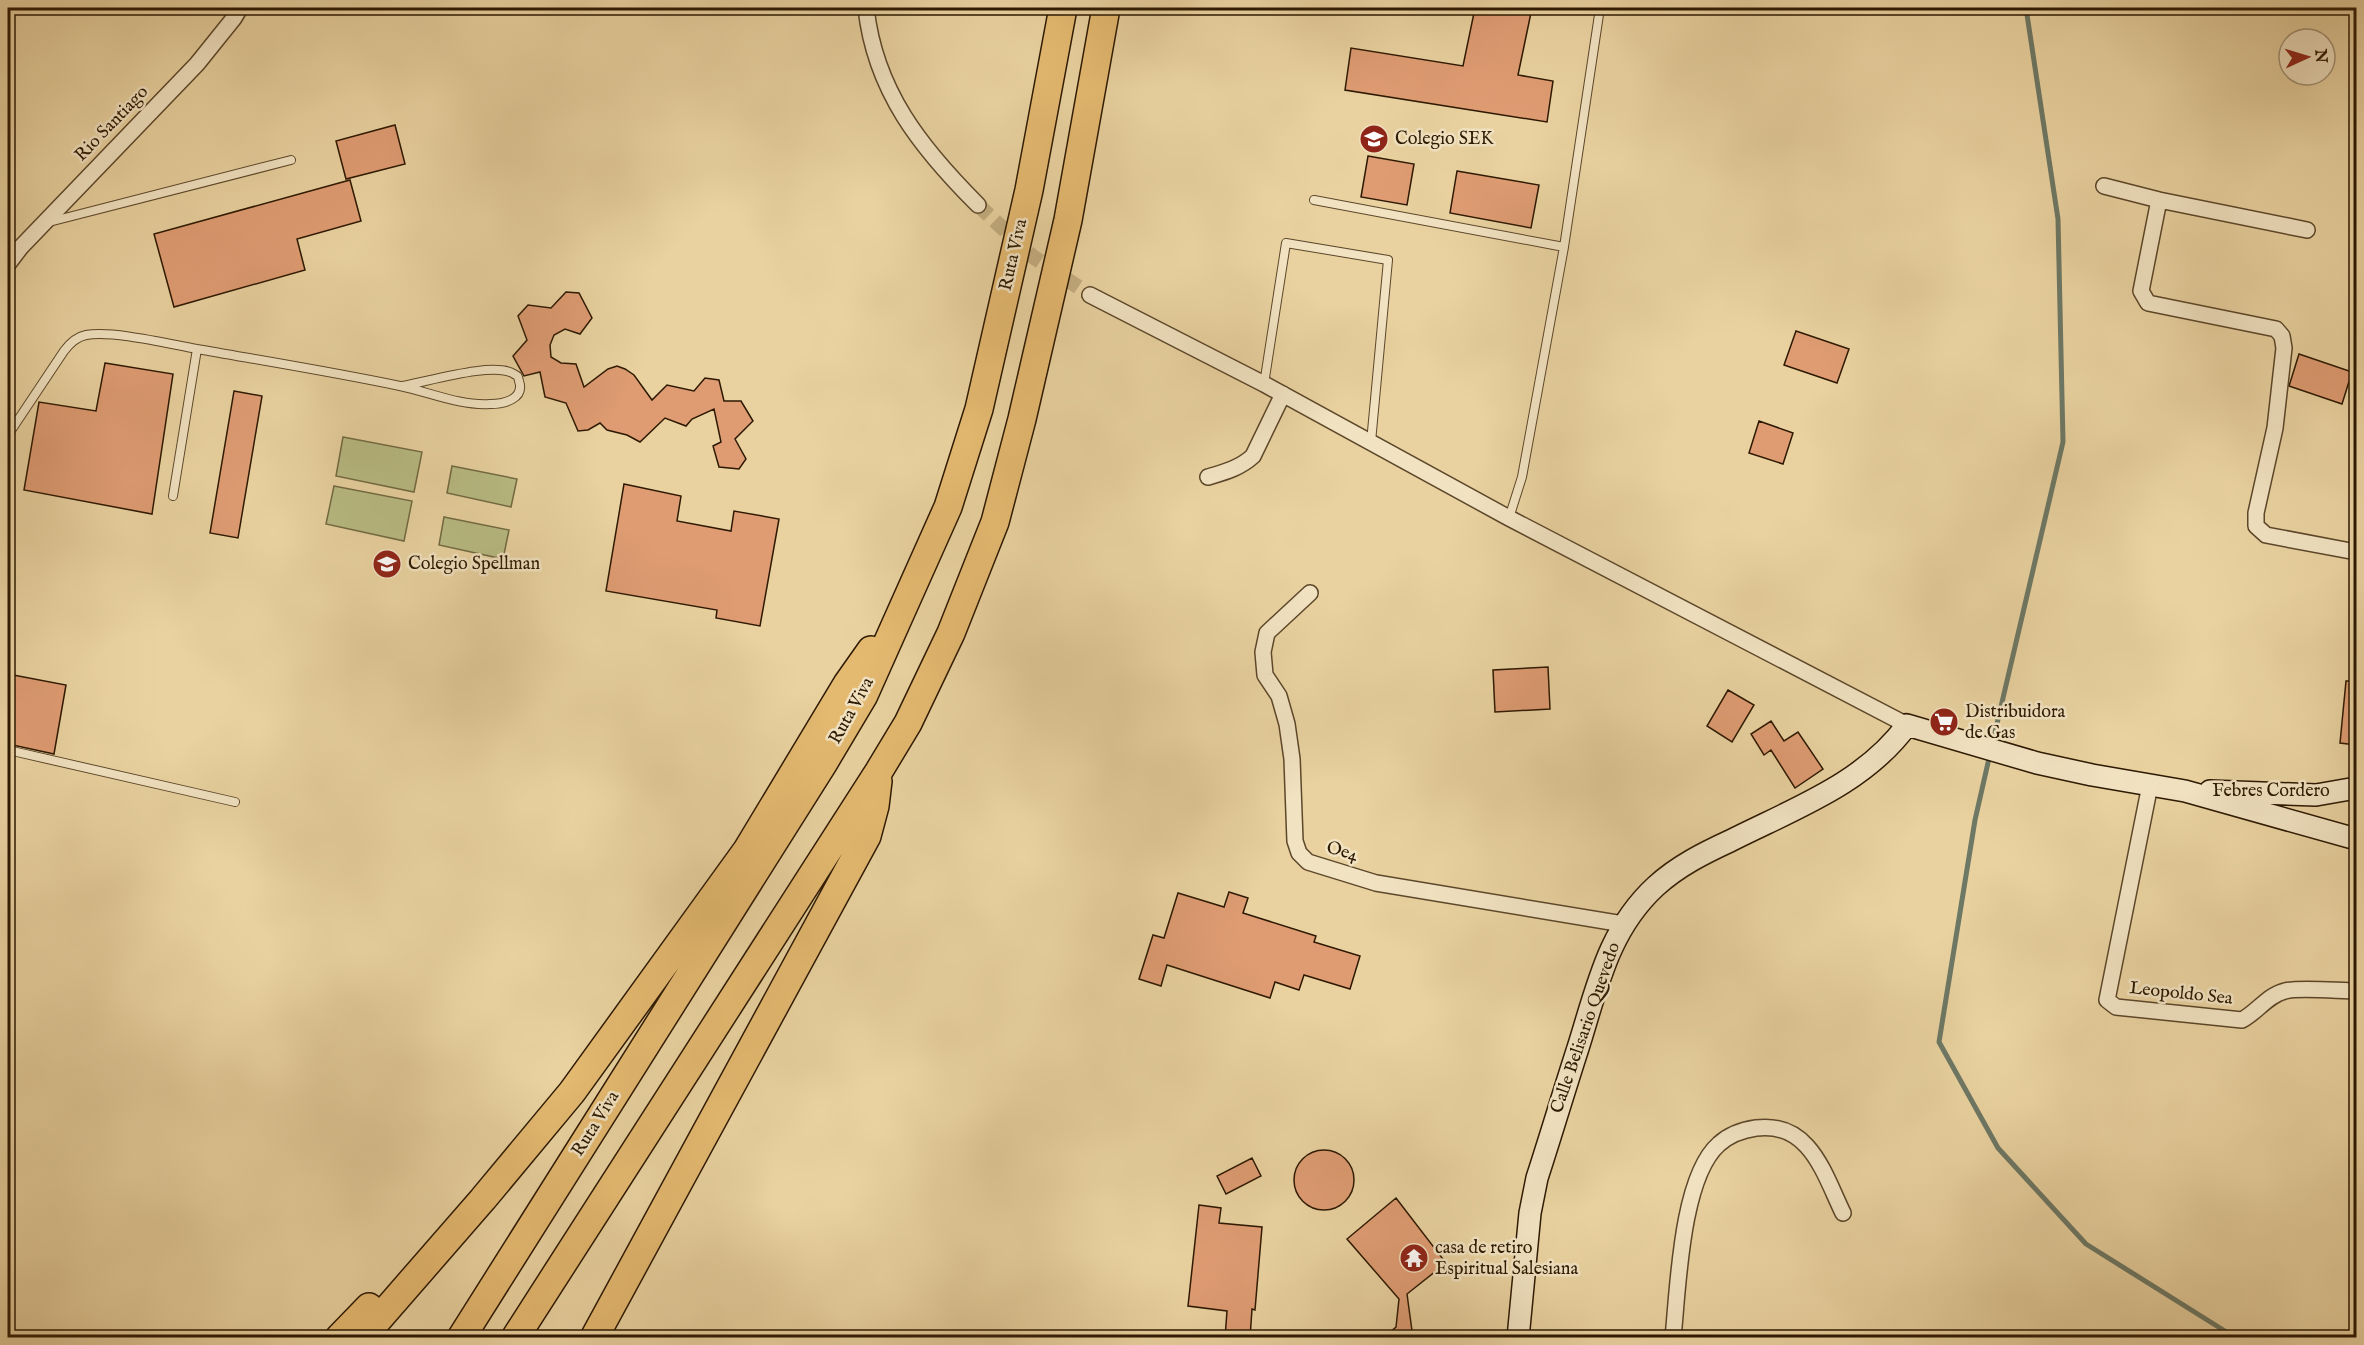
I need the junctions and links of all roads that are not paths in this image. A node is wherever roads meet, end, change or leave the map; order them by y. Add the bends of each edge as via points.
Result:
1 (240, 8) edge
2 (866, 8) edge
3 (1063, 8) edge
4 (1106, 8) edge
5 (1600, 8) edge
6 (291, 160) dead end
7 (2104, 186) dead end
8 (1314, 200) dead end
9 (2159, 200) junction
10 (978, 205) tunnel mouth
11 (44, 223) junction
12 (2307, 230) dead end
13 (1564, 247) junction
14 (8, 264) edge
15 (1090, 295) tunnel mouth
16 (197, 349) junction
17 (1264, 384) junction
18 (402, 386) junction
19 (1282, 394) junction
20 (8, 435) edge
21 (1371, 442) junction
22 (1208, 477) dead end
23 (173, 496) dead end
24 (1509, 518) junction
25 (2356, 552) edge
26 (1310, 592) dead end
27 (906, 598) junction
28 (1907, 725) junction
29 (8, 750) edge
30 (879, 771) junction
31 (2150, 785) junction
32 (2356, 788) edge
33 (2185, 791) junction
34 (234, 802) dead end
35 (2356, 839) edge
36 (1623, 924) junction
37 (2356, 992) edge
38 (514, 1162) junction
39 (1844, 1213) dead end
40 (339, 1338) edge
41 (362, 1338) edge
42 (461, 1338) edge
43 (514, 1338) edge
44 (594, 1338) edge
45 (1518, 1338) edge
46 (1673, 1338) edge

1 - 11 street, Rio Santiago via 197,64
2 - 10 street via 877,56 895,103 942,170
3 - 27 highway, Ruta Viva via 1029,190 979,409 948,507
4 - 30 highway via 1068,220 994,522 951,633 908,723
5 - 13 lane
6 - 11 lane
7 - 9 street
8 - 13 lane
9 - 12 street
9 - 25 street via 2141,291 2148,303 2276,329 2282,336 2275,428 2256,526 2266,535
11 - 14 street, Rio Santiago
13 - 24 lane via 1522,477
15 - 17 street
16 - 18 lane
16 - 20 lane via 104,333 73,340
16 - 23 lane
17 - 19 street
17 - 21 lane via 1286,243 1388,260
18 - 18 lane via 469,403 514,400 520,393 517,376 492,370
19 - 21 street
19 - 22 street via 1252,456 1233,469
21 - 24 street
24 - 28 street
26 - 36 street, Oe4 via 1267,633 1263,652 1265,675 1279,696 1287,724 1299,853 1308,862 1376,883
27 - 38 highway via 847,684 747,850 572,1092
27 - 42 highway, Ruta Viva via 864,695 823,764
28 - 31 street via 2037,763
28 - 36 street, Calle Belisario Quevedo via 1869,766 1844,784 1693,859 1656,886
29 - 34 lane
30 - 43 highway
30 - 44 highway via 867,836
31 - 33 street
31 - 37 street, Leopoldo Sea via 2107,1000 2110,1004 2242,1020 2286,991
32 - 33 street, Febres Cordero via 2316,795
33 - 35 street
36 - 45 street, Calle Belisario Quevedo via 1605,961 1537,1178
38 - 40 highway via 454,1215
38 - 41 highway
39 - 46 street via 1812,1152 1801,1139 1783,1129 1739,1131 1718,1144 1703,1165 1690,1203

